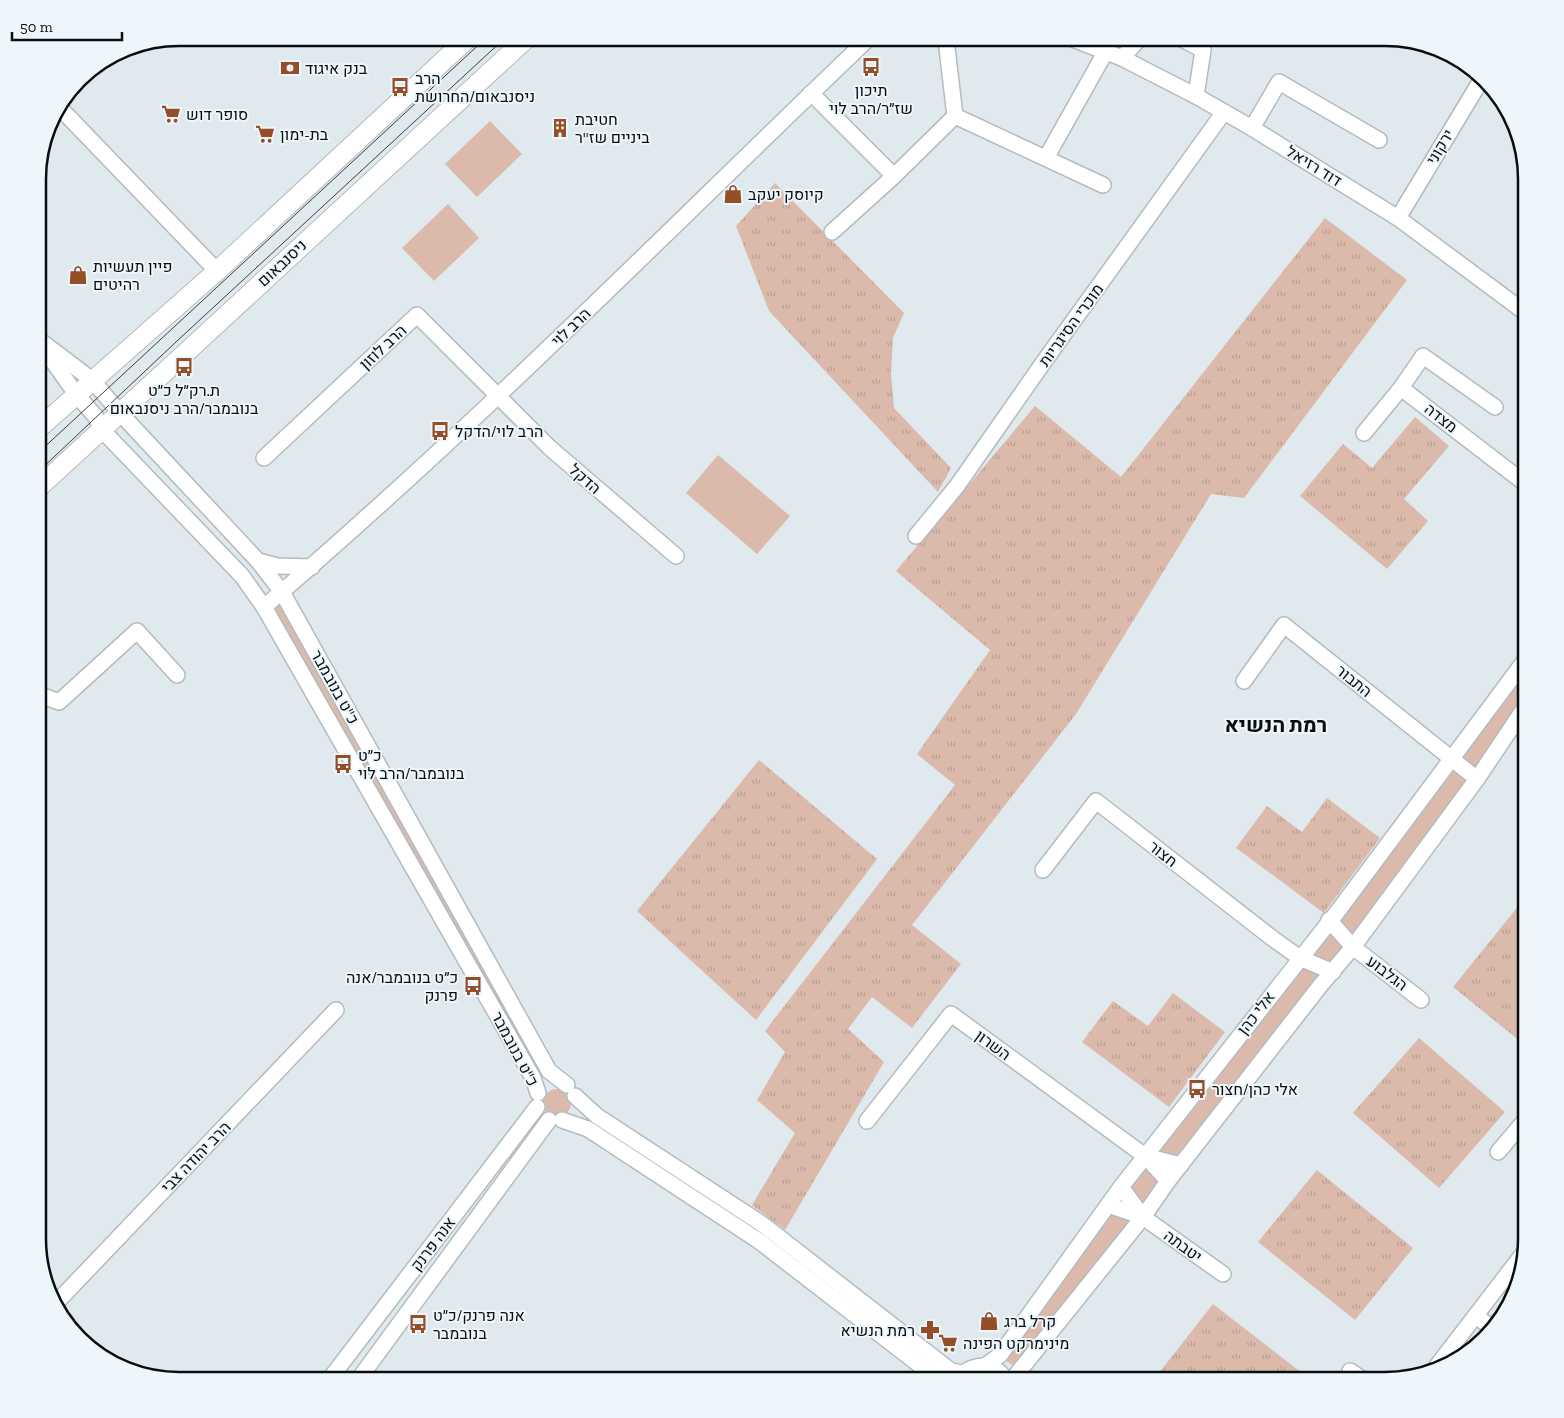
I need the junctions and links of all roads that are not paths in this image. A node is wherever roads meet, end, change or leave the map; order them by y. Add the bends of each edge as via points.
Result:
1 (459, 46) edge
2 (515, 46) edge
3 (861, 46) edge
4 (1094, 46) edge
5 (1133, 46) edge
6 (1195, 46) edge
7 (946, 48) dead end
8 (1106, 51) junction
9 (1122, 58) junction
10 (1478, 84) edge
11 (811, 93) junction
12 (1196, 96) junction
13 (1224, 112) junction
14 (64, 113) edge
15 (955, 116) junction
16 (1252, 128) junction
17 (1379, 140) dead end
18 (1046, 158) junction
19 (894, 176) junction
20 (1103, 184) dead end
21 (1398, 218) junction
22 (832, 232) dead end
23 (217, 271) junction
24 (1517, 303) edge
25 (47, 346) edge
26 (47, 352) edge
27 (92, 380) junction
28 (1401, 388) junction
29 (76, 394) junction
30 (498, 397) junction
31 (1495, 407) dead end
32 (121, 414) junction
33 (47, 420) edge
34 (102, 430) junction
35 (1364, 433) dead end
36 (264, 458) dead end
37 (1517, 477) edge
38 (47, 480) edge
39 (916, 536) dead end
40 (676, 556) dead end
41 (258, 561) junction
42 (312, 567) junction
43 (282, 592) junction
44 (264, 607) junction
45 (1517, 674) edge
46 (176, 676) dead end
47 (1244, 681) dead end
48 (47, 697) edge
49 (1518, 719) edge
50 (1452, 759) junction
51 (1477, 779) junction
52 (1043, 870) dead end
53 (1329, 920) junction
54 (1319, 936) junction
55 (1352, 947) junction
56 (1300, 958) junction
57 (1333, 972) junction
58 (1320, 986) junction
59 (1421, 1000) dead end
60 (336, 1010) dead end
61 (571, 1091) junction
62 (538, 1100) junction
63 (556, 1120) junction
64 (867, 1121) dead end
65 (1518, 1129) edge
66 (1498, 1152) dead end
67 (1145, 1156) junction
68 (1181, 1165) junction
69 (1168, 1181) junction
70 (1121, 1186) junction
71 (1108, 1205) junction
72 (1143, 1217) junction
73 (1515, 1264) edge
74 (1223, 1274) dead end
75 (60, 1298) edge
76 (1476, 1316) junction
77 (1487, 1324) edge
78 (1443, 1358) edge
79 (985, 1366) junction
80 (335, 1372) edge
81 (364, 1372) edge
82 (929, 1372) edge
83 (952, 1372) edge
84 (965, 1372) edge
85 (998, 1372) edge
86 (1018, 1372) edge

1 - 23 main road
2 - 32 main road, ניסנבאום
3 - 11 street, הרב לוי
4 - 8 street, דוד רזיאל
5 - 9 street
6 - 12 street via 1203,50
7 - 15 street
8 - 9 street, דוד רזיאל
8 - 18 street
9 - 12 street, דוד רזיאל
10 - 21 street, ירקוני
11 - 19 street
11 - 30 street, הרב לוי
12 - 13 street, דוד רזיאל
13 - 16 street, דוד רזיאל
13 - 39 street, מוכרי הסיגריות via 957,486
14 - 23 street
15 - 18 street
15 - 19 street
16 - 17 street via 1279,82
16 - 21 street, דוד רזיאל
18 - 20 street
19 - 22 street
21 - 24 street, דוד רזיאל
23 - 27 main road
25 - 27 street, כ"ט בנובמבר
26 - 29 street, כ"ט בנובמבר
27 - 29 main road
27 - 32 street, כ"ט בנובמבר
28 - 31 street via 1423,356
28 - 35 street
28 - 37 street, מצדה
29 - 33 main road
29 - 34 street, כ"ט בנובמבר via 96,417
30 - 36 street, הרב לוזון via 416,315
30 - 40 street, הדקל via 550,448
30 - 42 street, הרב לוי
32 - 34 main road, ניסנבאום
32 - 41 street, כ"ט בנובמבר
34 - 38 main road, ניסנבאום
34 - 44 street, כ"ט בנובמבר via 242,576
41 - 42 street via 278,566
41 - 43 street, כ"ט בנובמבר
42 - 43 street, הרב לוי
43 - 44 street, הרב לוי
43 - 61 street, כ"ט בנובמבר via 549,1070
44 - 62 street, כ"ט בנובמבר via 533,1078
45 - 50 street, אלי כהן
46 - 48 street via 137,631 59,702
47 - 50 street, התבור via 1284,625
49 - 51 street
50 - 51 street, התבור
50 - 53 street, אלי כהן
51 - 55 street
52 - 56 street, חצור via 1096,801
53 - 54 street, אלי כהן
53 - 55 street, הגלבוע
54 - 55 street, הגלבוע
54 - 56 street, אלי כהן
55 - 57 street
55 - 59 street, הגלבוע
56 - 57 street, חצור
56 - 58 street, חצור
56 - 67 street, אלי כהן
57 - 58 street
58 - 68 street
60 - 75 street, הרב יהודה צבי
61 - 62 street via 556,1082 550,1083 543,1086
61 - 63 street via 574,1110 568,1117
61 - 83 street, כ"ט בנובמבר via 597,1116 762,1224
62 - 63 street via 540,1113
62 - 80 street, אנה פרנק
63 - 81 street, אנה פרנק
63 - 82 street via 588,1129 759,1241
64 - 67 street, השרון via 950,1014
65 - 66 street
67 - 68 street, השרון
67 - 69 street, השרון
67 - 70 street, אלי כהן
68 - 69 street
69 - 72 street
70 - 71 street, אלי כהן
70 - 72 street, יטבתה
71 - 72 street, יטבתה
71 - 79 street, אלי כהן via 1000,1355
72 - 74 street, יטבתה
72 - 86 street
73 - 76 street
76 - 77 street
76 - 78 street
79 - 84 street
79 - 85 street

